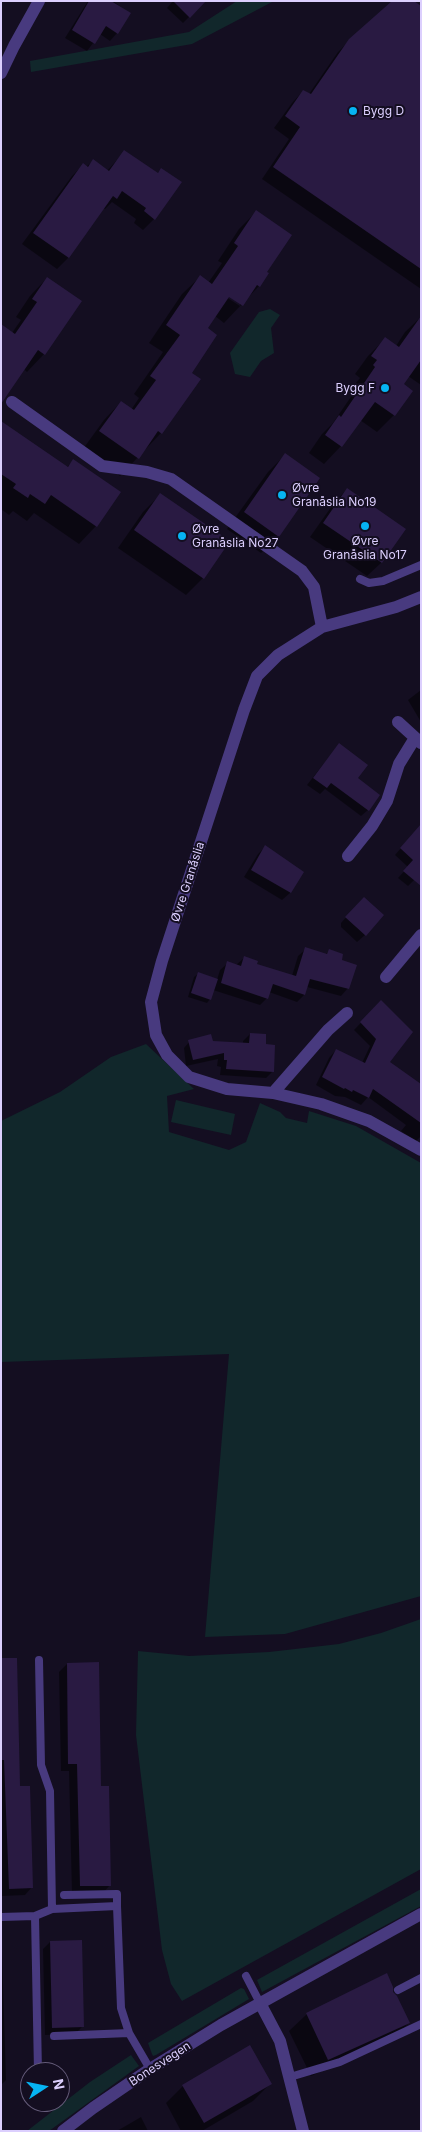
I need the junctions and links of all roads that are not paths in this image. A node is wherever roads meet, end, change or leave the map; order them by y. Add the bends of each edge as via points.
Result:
1 (39, 1) edge
2 (1, 73) edge
3 (12, 402) dead end
4 (421, 565) edge
5 (360, 579) dead end
6 (421, 597) edge
7 (322, 627) junction
8 (398, 722) dead end
9 (418, 741) edge
10 (348, 856) dead end
11 (421, 935) edge
12 (386, 978) dead end
13 (347, 1013) dead end
14 (273, 1093) junction
15 (421, 1150) edge
16 (39, 1660) dead end
17 (64, 1895) dead end
18 (117, 1906) junction
19 (52, 1909) junction
20 (421, 1914) edge
21 (35, 1916) junction
22 (1, 1917) edge
23 (246, 1976) dead end
24 (421, 1978) edge
25 (398, 1990) dead end
26 (260, 2003) junction
27 (421, 2024) edge
28 (129, 2032) junction
29 (54, 2036) dead end
30 (38, 2062) edge
31 (150, 2069) junction
32 (290, 2077) junction
33 (63, 2131) edge
34 (303, 2131) edge

1 - 2 street
3 - 7 street via 102,466 171,479 302,571 314,588
4 - 5 lane via 383,580 369,583
6 - 7 street, Øvre Granåslia
7 - 14 street, Øvre Granåslia via 278,654 257,676 151,1002 153,1028 159,1041 167,1055 189,1077 227,1089
8 - 9 street
9 - 10 street via 399,764 387,801 372,826
11 - 12 street
13 - 14 street
14 - 15 street, Øvre Granåslia via 321,1104 369,1121
16 - 19 lane via 41,1765 50,1792
17 - 18 lane via 117,1894
18 - 19 lane
18 - 28 lane via 121,2008
19 - 21 lane
20 - 26 street, Bonesvegen
21 - 22 lane
21 - 30 lane
23 - 26 lane
24 - 25 lane
26 - 31 street, Bonesvegen
26 - 32 street via 280,2041
27 - 32 lane via 335,2064
28 - 29 lane
28 - 31 lane
31 - 33 street, Bonesvegen
32 - 34 street

